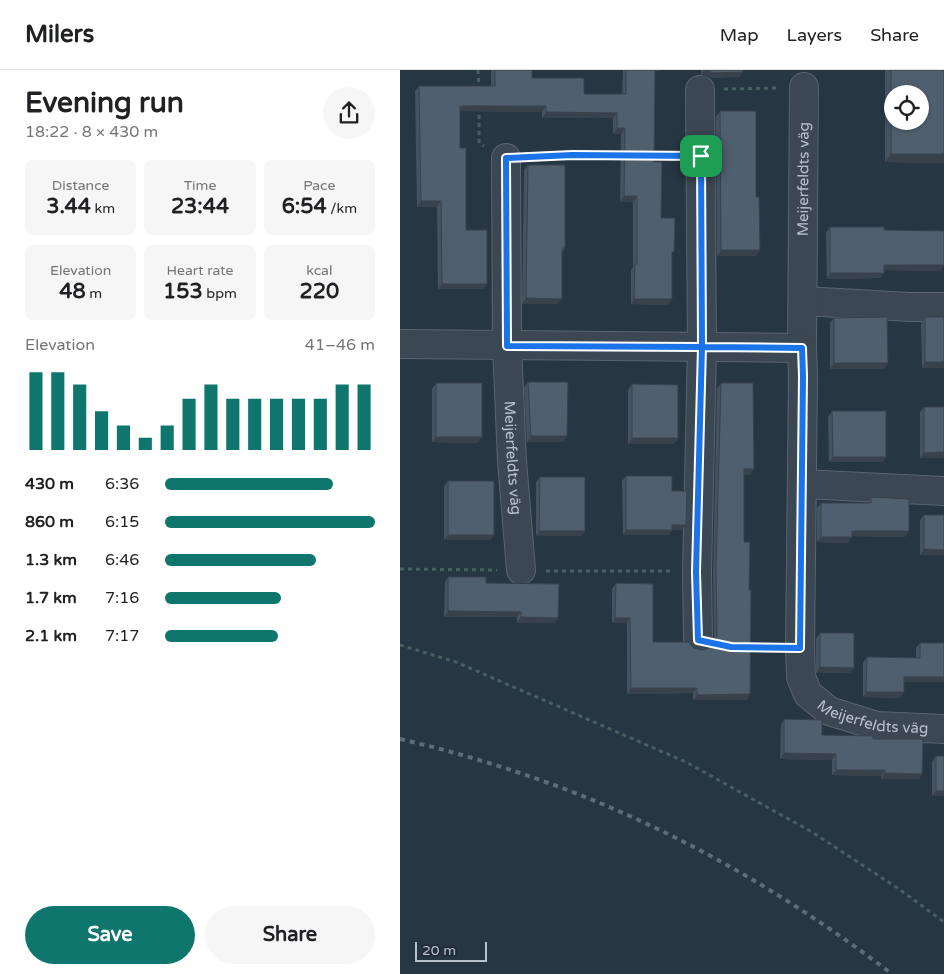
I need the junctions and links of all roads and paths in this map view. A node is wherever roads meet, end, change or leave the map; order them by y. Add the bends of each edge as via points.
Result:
1 (478, 70) edge
2 (804, 87) joint
3 (479, 89) edge
4 (700, 90) joint
5 (479, 98) edge
6 (630, 155) edge
7 (648, 155) edge
8 (701, 156) junction
9 (506, 158) junction
10 (803, 301) junction
11 (944, 307) edge
12 (400, 344) edge
13 (507, 346) junction
14 (702, 347) junction
15 (802, 348) junction
16 (802, 484) junction
17 (944, 491) edge
18 (400, 569) edge
19 (468, 569) dead end
20 (521, 570) dead end
21 (644, 570) dead end
22 (568, 572) dead end
23 (698, 640) dead end
24 (400, 645) edge
25 (741, 647) edge
26 (800, 648) junction
27 (944, 729) edge
28 (944, 922) edge

1 - 3 path
2 - 4 path
2 - 10 street, Meijerfeldts väg
4 - 8 street
5 - 9 path via 479,144
6 - 9 path
7 - 8 path
8 - 14 street
9 - 13 street, Meijerfeldts väg
10 - 11 street
10 - 15 street, Meijerfeldts väg
12 - 13 street
13 - 14 street
13 - 20 street, Meijerfeldts väg
14 - 15 street
14 - 23 street via 696,572
15 - 16 street, Meijerfeldts väg
16 - 17 street
16 - 26 street, Meijerfeldts väg
18 - 19 path
21 - 22 path
24 - 28 path via 456,662 686,762 812,832
25 - 26 path
26 - 27 street, Meijerfeldts väg via 801,677 808,694 829,711 877,726

